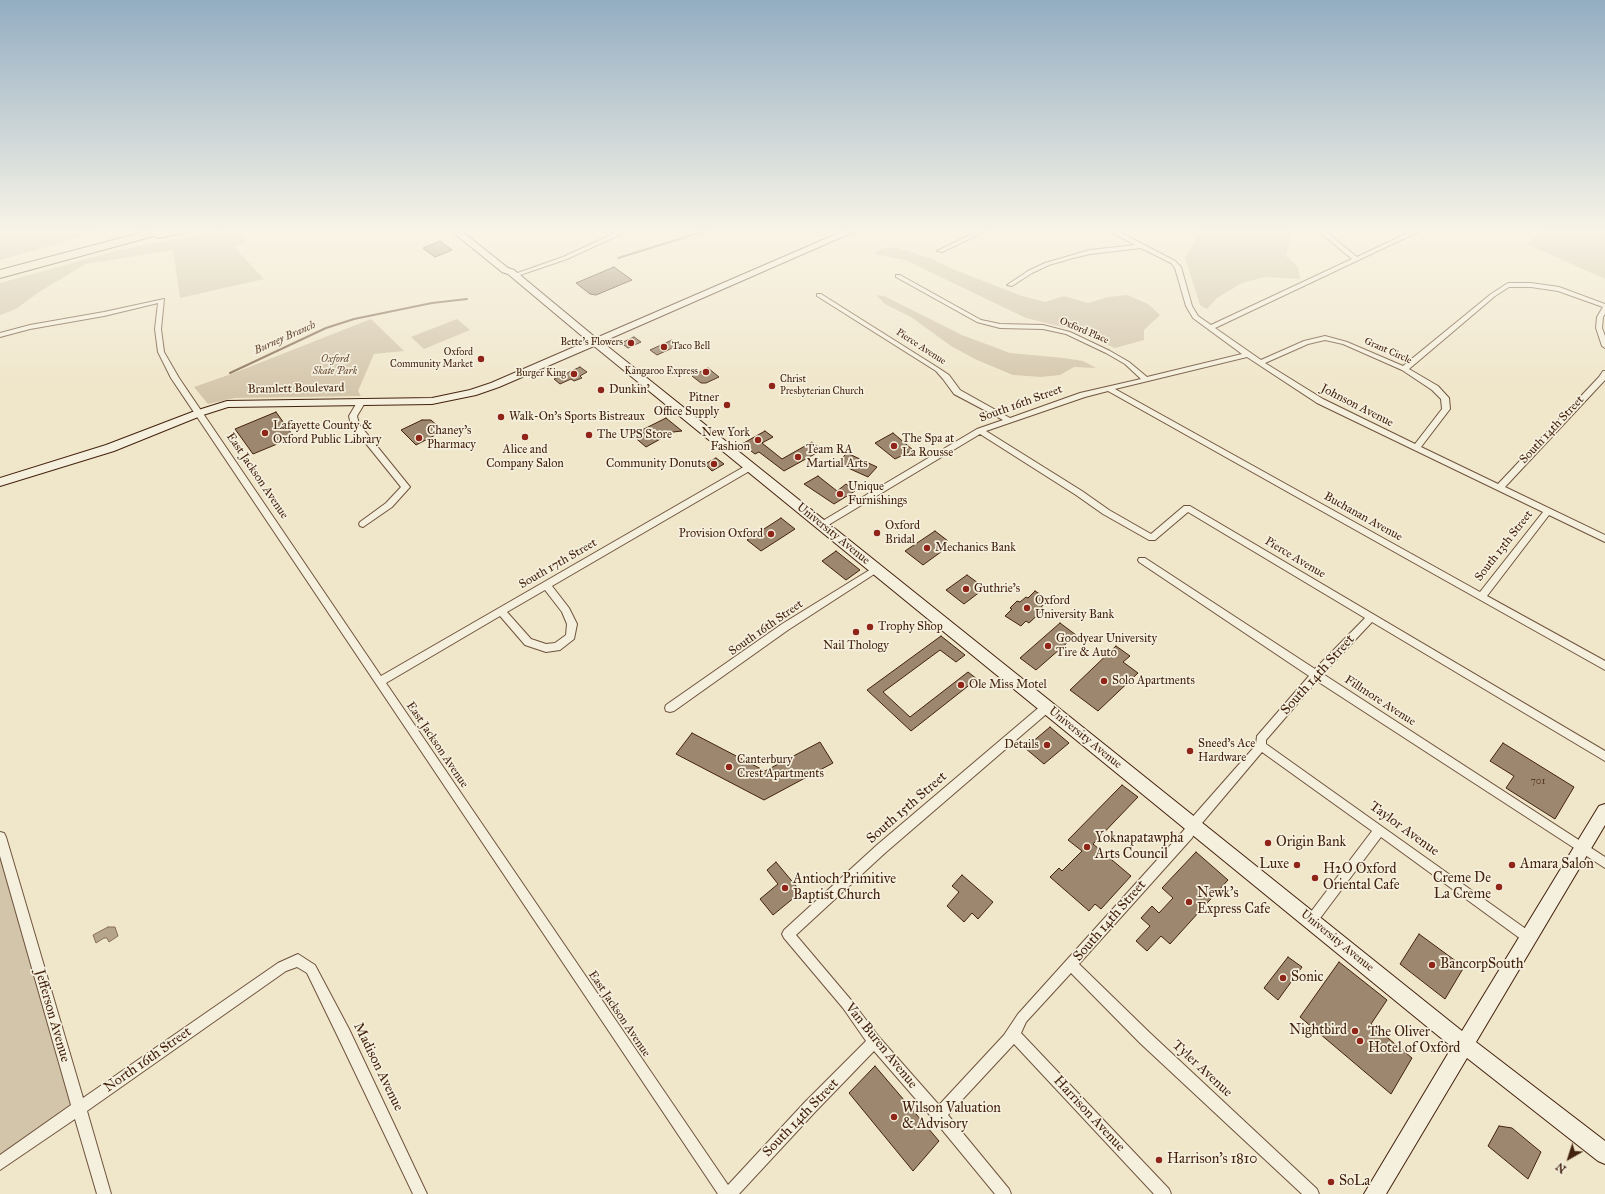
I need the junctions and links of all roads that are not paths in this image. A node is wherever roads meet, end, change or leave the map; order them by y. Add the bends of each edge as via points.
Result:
1 (526, 285) edge
2 (726, 285) edge
3 (914, 285) edge
4 (1183, 285) edge
5 (1302, 285) edge
6 (819, 295) dead end
7 (1605, 307) edge
8 (1210, 328) junction
9 (0, 335) edge
10 (594, 341) junction
11 (1605, 346) edge
12 (1248, 355) junction
13 (1260, 363) junction
14 (1404, 369) junction
15 (1605, 373) edge
16 (1146, 380) junction
17 (1109, 389) junction
18 (362, 401) junction
19 (199, 413) junction
20 (1008, 420) junction
21 (980, 431) junction
22 (1416, 448) junction
23 (750, 467) junction
24 (0, 482) edge
25 (1499, 488) junction
26 (1548, 510) junction
27 (363, 524) dead end
28 (822, 525) junction
29 (1605, 539) edge
30 (1142, 560) dead end
31 (876, 569) junction
32 (546, 585) junction
33 (1481, 597) junction
34 (501, 611) junction
35 (1371, 617) junction
36 (1605, 666) edge
37 (1316, 675) junction
38 (379, 682) junction
39 (670, 708) dead end
40 (1047, 708) junction
41 (1261, 746) junction
42 (1605, 756) edge
43 (1605, 811) edge
44 (1193, 825) junction
45 (1380, 830) junction
46 (0, 838) edge
47 (1583, 848) junction
48 (1605, 863) edge
49 (1312, 921) junction
50 (788, 934) joint
51 (1529, 938) junction
52 (298, 960) joint
53 (1071, 965) junction
54 (1013, 1034) junction
55 (874, 1042) junction
56 (1464, 1044) junction
57 (79, 1110) junction
58 (939, 1115) junction
59 (1605, 1154) edge
60 (0, 1163) edge
61 (104, 1194) edge
62 (420, 1194) edge
63 (726, 1194) edge
64 (729, 1194) edge
65 (1004, 1194) edge
66 (1164, 1194) edge
67 (1312, 1194) edge
68 (1374, 1194) edge

1 - 10 main road, University Avenue
2 - 10 main road, Bramlett Boulevard
3 - 16 street, Oxford Place via 979,321 1000,326 1043,327 1068,333 1108,352
4 - 8 street, Johnson Avenue via 1195,317
5 - 8 street
6 - 20 street, Pierce Avenue via 938,370 956,392
7 - 11 street via 1600,317 1599,328
7 - 14 street via 1559,289 1508,285 1493,294
8 - 12 street, Johnson Avenue
9 - 19 street, East Jackson Avenue via 162,300 158,329 161,352
10 - 18 main road, Bramlett Boulevard via 472,393 432,401
10 - 23 main road, University Avenue
12 - 13 street, Johnson Avenue
12 - 16 street, South 16th Street
13 - 14 street, Grant Circle via 1306,342 1325,338 1345,343
13 - 22 street, Johnson Avenue via 1320,401
14 - 22 street, Grant Circle via 1435,388 1445,398 1446,409
15 - 25 street, South 14th Street
16 - 17 street, South 16th Street
17 - 20 street, South 16th Street via 1076,397
17 - 33 street, Buchanan Avenue
18 - 19 main road, Bramlett Boulevard via 238,403
18 - 27 street via 353,416 355,425 406,487 389,505
19 - 24 main road, Bramlett Boulevard via 110,448
19 - 38 street, East Jackson Avenue
20 - 21 street, South 16th Street
21 - 28 street, South 16th Street
21 - 35 street, Pierce Avenue via 1106,512 1152,538 1187,508
22 - 25 street, Johnson Avenue
23 - 28 main road, University Avenue
23 - 32 street, South 17th Street
25 - 26 street, Johnson Avenue
26 - 29 street, Johnson Avenue
26 - 33 street, South 13th Street
28 - 31 main road, University Avenue
30 - 37 street, Fillmore Avenue
31 - 39 street, South 16th Street via 785,627
31 - 40 main road, University Avenue
32 - 34 street, South 17th Street
32 - 34 street via 566,610 572,624 571,636 557,647 546,648 528,642
33 - 36 street, Buchanan Avenue
34 - 38 street, South 17th Street
35 - 37 street, South 14th Street
35 - 42 street, Pierce Avenue
37 - 41 street, South 14th Street via 1261,739
37 - 47 street, Fillmore Avenue
38 - 63 street, East Jackson Avenue
40 - 44 main road, University Avenue
40 - 50 street, South 15th Street via 881,849
41 - 44 street, South 14th Street
41 - 45 street, Taylor Avenue
43 - 47 main road
44 - 49 main road, University Avenue
44 - 53 street, South 14th Street via 1188,834
45 - 49 street
45 - 51 street, Taylor Avenue
46 - 57 street, Jefferson Avenue
47 - 48 street, Fillmore Avenue
47 - 51 main road
49 - 56 main road, University Avenue
50 - 55 street, Van Buren Avenue
51 - 56 main road
52 - 57 street, North 16th Street via 282,967
52 - 62 street, Madison Avenue via 311,969
53 - 54 street, South 14th Street via 1022,1018
53 - 67 street, Tyler Avenue
54 - 58 street, South 14th Street
54 - 66 street, Harrison Avenue
55 - 58 street, Van Buren Avenue
55 - 64 street, South 14th Street
56 - 59 main road, University Avenue
56 - 68 main road
57 - 60 street, North 16th Street
57 - 61 street, Jefferson Avenue
58 - 65 street, Van Buren Avenue

